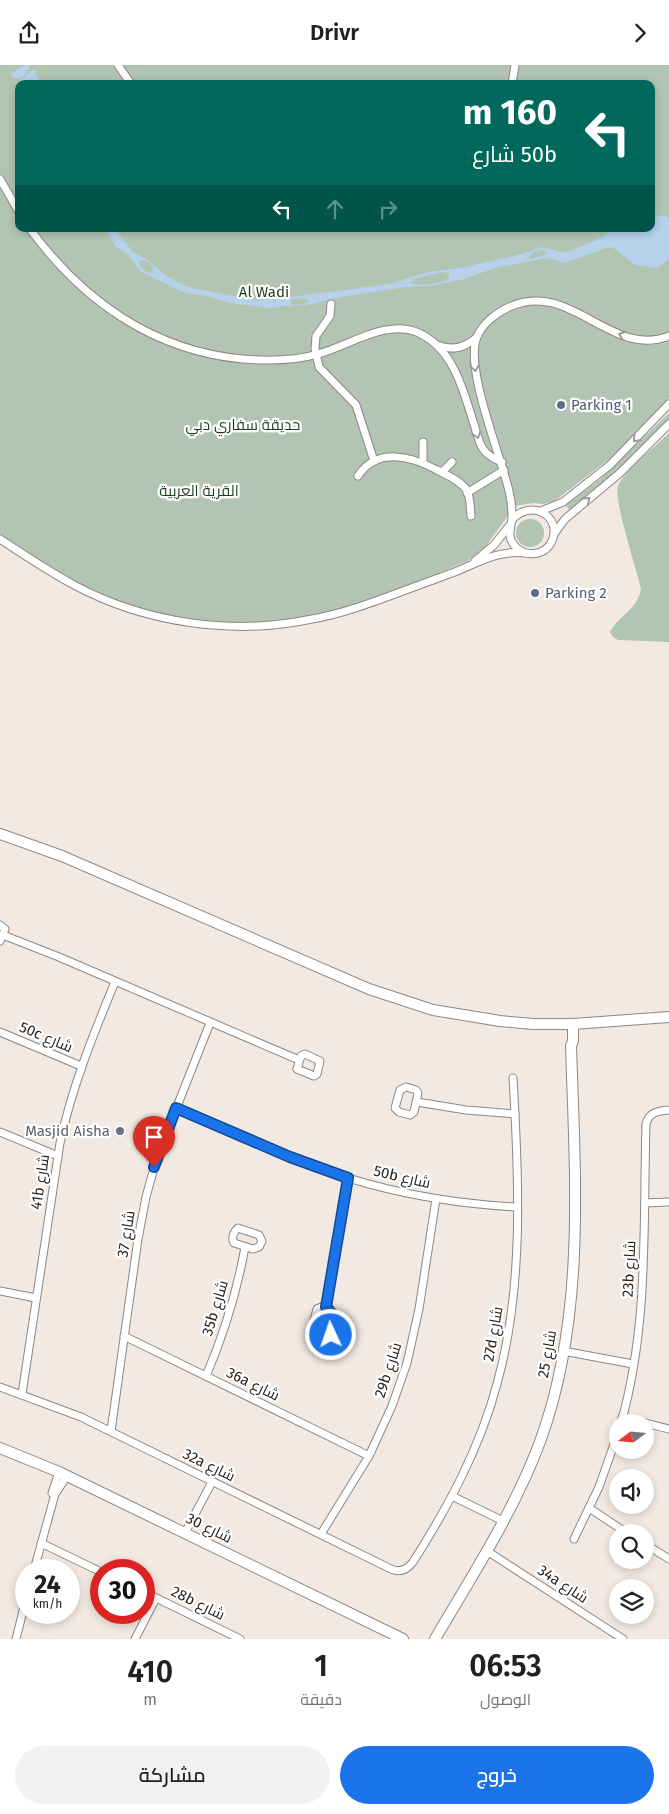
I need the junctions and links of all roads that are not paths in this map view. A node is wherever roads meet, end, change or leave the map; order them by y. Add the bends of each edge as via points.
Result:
1 (118, 65) edge
2 (515, 65) edge
3 (129, 80) edge
4 (513, 80) edge
5 (0, 179) edge
6 (15, 205) edge
7 (32, 232) edge
8 (332, 304) dead end
9 (669, 336) edge
10 (476, 338) junction
11 (435, 344) junction
12 (316, 355) junction
13 (669, 404) edge
14 (669, 424) edge
15 (423, 442) dead end
16 (374, 461) junction
17 (452, 462) dead end
18 (502, 462) junction
19 (423, 463) junction
20 (504, 470) junction
21 (442, 472) junction
22 (358, 476) dead end
23 (467, 493) junction
24 (541, 511) junction
25 (471, 516) dead end
26 (511, 523) junction
27 (554, 535) junction
28 (0, 539) edge
29 (524, 553) junction
30 (471, 565) junction
31 (0, 834) edge
32 (0, 925) edge
33 (2, 938) edge
34 (115, 982) junction
35 (669, 1017) edge
36 (210, 1023) junction
37 (570, 1024) junction
38 (0, 1032) edge
39 (299, 1060) dead end
40 (81, 1066) junction
41 (513, 1078) dead end
42 (417, 1102) dead end
43 (176, 1108) junction
44 (669, 1110) edge
45 (515, 1114) junction
46 (0, 1132) edge
47 (58, 1156) junction
48 (348, 1178) junction
49 (436, 1199) junction
50 (669, 1202) edge
51 (645, 1203) junction
52 (516, 1207) junction
53 (245, 1247) dead end
54 (0, 1291) edge
55 (36, 1297) junction
56 (326, 1307) junction
57 (124, 1337) junction
58 (563, 1351) junction
59 (633, 1364) junction
60 (206, 1376) junction
61 (0, 1387) edge
62 (22, 1394) junction
63 (622, 1414) edge
64 (654, 1425) edge
65 (669, 1429) edge
66 (111, 1431) junction
67 (0, 1448) edge
68 (369, 1456) junction
69 (609, 1459) edge
70 (63, 1474) junction
71 (212, 1482) junction
72 (452, 1496) junction
73 (589, 1508) junction
74 (503, 1521) junction
75 (613, 1524) edge
76 (185, 1533) junction
77 (321, 1534) junction
78 (574, 1539) dead end
79 (41, 1543) junction
80 (654, 1549) edge
81 (487, 1551) junction
82 (669, 1558) edge
83 (37, 1559) edge
84 (90, 1567) edge
85 (403, 1571) joint
86 (156, 1598) joint
87 (20, 1624) edge
88 (16, 1639) edge
89 (135, 1639) edge
90 (240, 1639) edge
91 (403, 1639) edge
92 (435, 1639) edge
93 (624, 1639) edge

1 - 3 street
2 - 4 street
5 - 6 street
7 - 12 street via 57,263 90,295 147,333 189,349 233,358 278,360
8 - 12 street via 330,316 316,336
9 -> 10 street via 652,340 625,337 555,303 531,300 518,303 489,320
10 - 11 street via 456,349 445,349
10 -> 18 street via 475,371
11 - 12 street via 415,332 399,329
11 -> 18 street via 458,376 480,443 488,455
12 - 16 street via 322,371 356,405
13 -> 24 street via 610,465 563,502
27 -> 14 street via 565,519 620,473
15 - 19 street
16 - 19 street via 398,457
16 - 22 street
17 - 21 street
18 - 20 street
19 - 21 street
20 - 23 street
20 - 26 street via 510,496
21 - 23 street via 462,485
23 - 25 street
24 - 26 street via 528,509 516,515
24 - 27 street via 551,521
26 - 29 street via 509,532 513,545
26 - 30 street via 494,545
27 - 29 street via 543,551
28 - 30 street via 75,585 115,603 175,620 227,626 280,624 329,615 383,599
29 - 30 street via 499,554
31 - 37 street via 48,851 401,1001 483,1019
32 - 33 street via 5,929
33 - 34 street via 60,957
34 - 36 street
34 - 40 street, 41b شارع
35 - 37 street
36 - 39 street
36 - 43 street, شارع 37
37 - 58 street, شارع 25 via 573,1043 574,1234 571,1297
38 - 40 street, 50c شارع
40 - 47 street, 41b شارع
41 - 45 street, 27d شارع
42 - 45 street
43 - 48 street, 50b شارع
43 - 57 street, شارع 37 via 146,1197
44 - 51 street, 23b شارع via 657,1111 646,1124
45 - 52 street, 27d شارع
46 - 47 street
47 - 55 street, 41b شارع
48 - 49 street, 50b شارع
48 - 56 street
49 - 52 street, 50b شارع
49 - 68 street, 29b شارع via 407,1363
50 - 51 street
51 - 59 street, 23b شارع via 641,1300
52 - 72 street, 27d شارع via 513,1297 505,1355 487,1417
53 - 60 street, 35b شارع via 231,1310
54 - 55 street
55 - 62 street, 41b شارع
56 - 56 street via 317,1309 312,1330 326,1339 331,1335 334,1318
57 - 60 street, 36a شارع
57 - 66 street, شارع 37
58 - 59 street
58 - 74 street, شارع 25 via 541,1439 518,1495
59 - 63 street, 23b شارع
60 - 68 street, 36a شارع
61 - 62 street, 32a شارع
62 - 66 street, 32a شارع
64 - 65 street
66 - 71 street, 32a شارع
67 - 70 street, شارع 30
68 - 77 street, 29b شارع
69 - 73 street
70 - 76 street, شارع 30
70 - 79 street
71 - 76 street
71 - 77 street, 32a شارع
72 - 74 street
72 - 85 street, 27d شارع via 413,1562
73 - 75 street
73 - 78 street
74 - 81 street, شارع 25
76 - 91 street, شارع 30
77 - 85 street, 32a شارع via 391,1569
79 - 83 street
79 - 84 street
80 - 82 street
81 - 92 street, شارع 25
81 - 93 street, 34a شارع
86 - 89 street
86 - 90 street, 28b شارع
87 - 88 street

